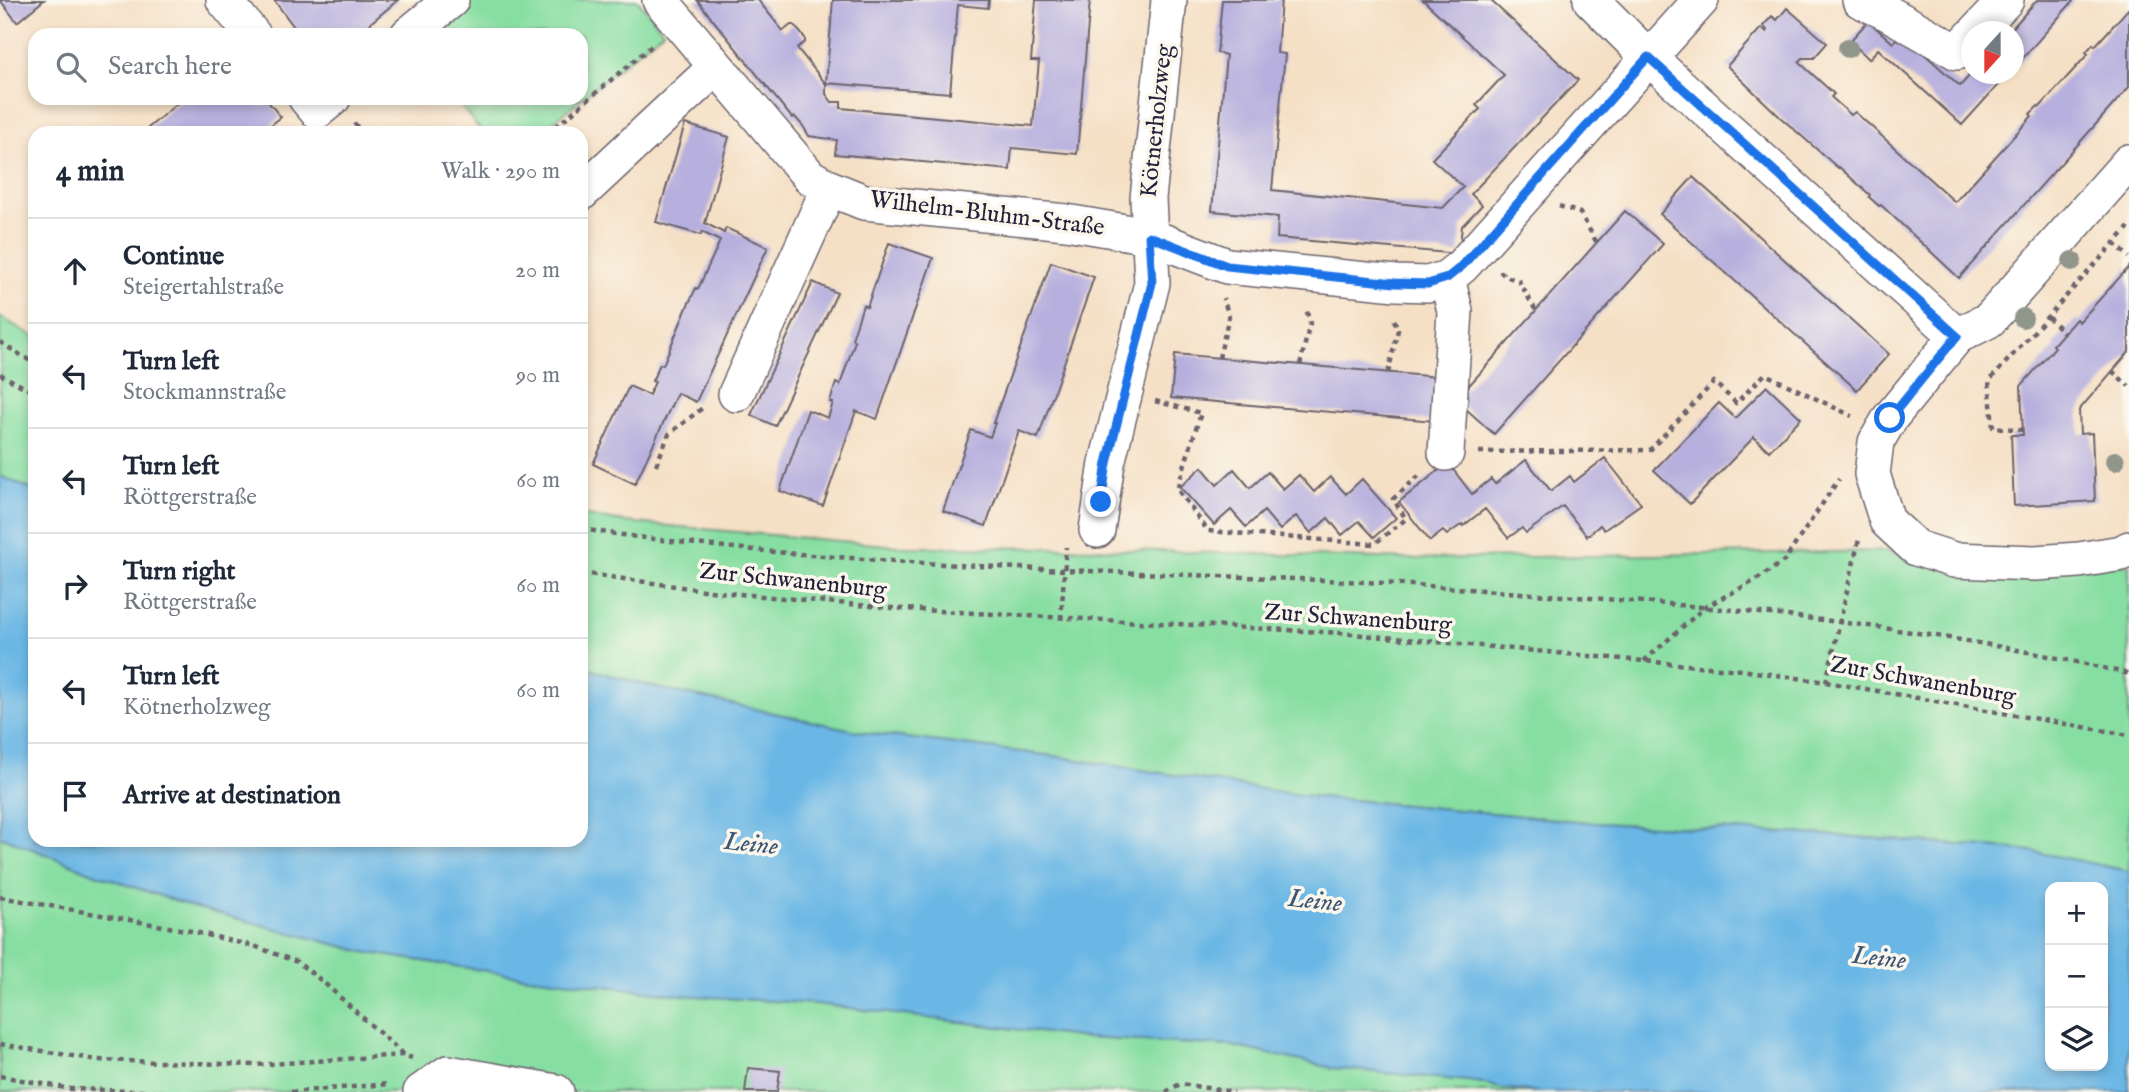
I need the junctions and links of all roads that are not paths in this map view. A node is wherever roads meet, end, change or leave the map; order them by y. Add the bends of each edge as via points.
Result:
1 (224, 0) edge
2 (451, 0) edge
3 (1169, 0) edge
4 (1591, 0) edge
5 (1701, 0) edge
6 (1860, 0) edge
7 (2006, 0) edge
8 (669, 12) edge
9 (1986, 21) edge
10 (247, 28) edge
11 (417, 28) edge
12 (1961, 48) edge
13 (1648, 57) junction
14 (716, 67) junction
15 (2129, 162) edge
16 (588, 186) edge
17 (829, 188) junction
18 (1149, 236) junction
19 (1447, 278) junction
20 (1957, 336) junction
21 (736, 394) dead end
22 (1446, 453) dead end
23 (1097, 530) dead end
24 (2129, 549) edge
25 (423, 1083) edge
26 (556, 1092) edge

1 - 10 street
2 - 11 street
3 - 18 street, Kötnerholzweg via 1148,198
4 - 13 street
5 - 13 street
6 - 12 street via 1957,52
7 - 9 street
8 - 14 street, Wilhelm-Bluhm-Straße
13 - 19 street
13 - 20 street
14 - 16 street
14 - 17 street, Wilhelm-Bluhm-Straße via 810,177
15 - 20 street via 1989,320
17 - 18 street, Wilhelm-Bluhm-Straße via 864,202 1066,222
17 - 21 street
18 - 19 street, Wilhelm-Bluhm-Straße via 1227,266 1395,283 1428,284
18 - 23 street, Kötnerholzweg via 1152,283 1107,463
19 - 22 street via 1455,311
20 - 24 street via 1880,430 1872,474 1887,521 1916,548 1954,561 2046,562
25 - 26 street

